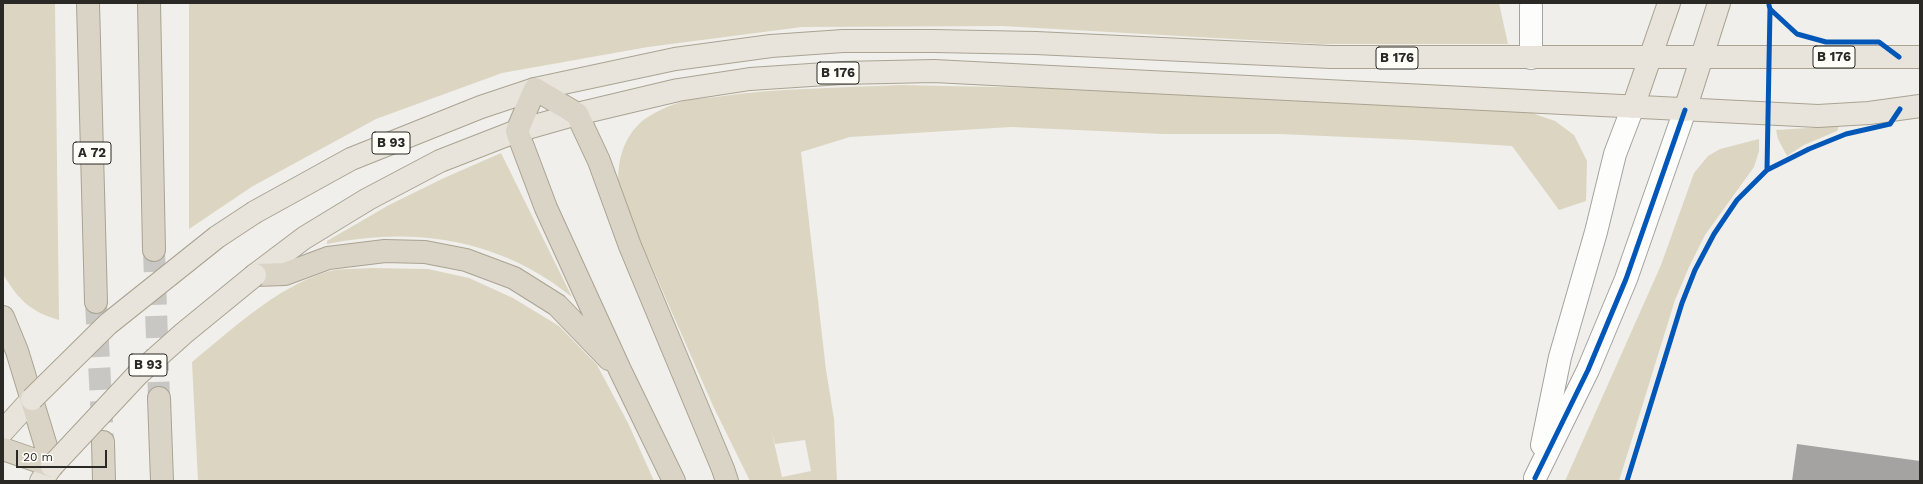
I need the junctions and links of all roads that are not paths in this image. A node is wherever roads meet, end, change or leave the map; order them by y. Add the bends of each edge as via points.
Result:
1 (88, 3) edge
2 (149, 3) edge
3 (1669, 3) edge
4 (1718, 3) edge
5 (1531, 6) dead end
6 (1651, 57) junction
7 (1701, 57) junction
8 (1920, 57) edge
9 (1531, 58) junction
10 (535, 89) junction
11 (1920, 106) edge
12 (1633, 107) junction
13 (1685, 110) junction
14 (577, 114) junction
15 (517, 132) junction
16 (154, 250) tunnel mouth
17 (255, 275) junction
18 (96, 302) tunnel mouth
19 (3, 317) edge
20 (620, 370) junction
21 (159, 398) tunnel mouth
22 (32, 399) junction
23 (3, 431) edge
24 (103, 442) tunnel mouth
25 (3, 449) edge
26 (46, 474) edge
27 (1534, 479) edge
28 (104, 481) edge
29 (162, 481) edge
30 (674, 481) edge
31 (727, 481) edge

1 - 18 highway, A 72
2 - 16 highway
3 - 6 main road
4 - 7 main road
5 - 9 street
6 - 7 main road, B 176
6 - 9 main road, B 176
6 - 12 main road
7 - 8 main road, B 176
7 - 13 main road
9 - 10 main road, B 176 via 1330,58 1036,43 843,40 770,46 675,59
10 - 14 highway
10 - 15 highway
10 - 22 main road, B 93, bridge via 481,107 351,159 255,212 217,237 108,324
11 - 13 main road, B 176 via 1818,116
12 - 13 main road, B 176
12 - 14 main road, B 176 via 934,71 841,73 750,79 678,90
12 - 27 street via 1616,154 1560,357
13 - 27 street via 1626,279 1588,370
14 - 15 main road, B 176
14 - 31 highway via 599,161 630,246
15 - 17 main road, B 93 via 440,161 368,199 304,238
15 - 20 highway via 546,208
17 - 20 highway via 285,274 328,258 385,251 425,252 466,260 514,278 557,305
17 - 26 main road, B 93, bridge via 138,374
19 - 22 highway
20 - 30 highway
21 - 29 highway
22 - 23 main road, B 93
22 - 26 highway
24 - 28 highway
25 - 26 highway

